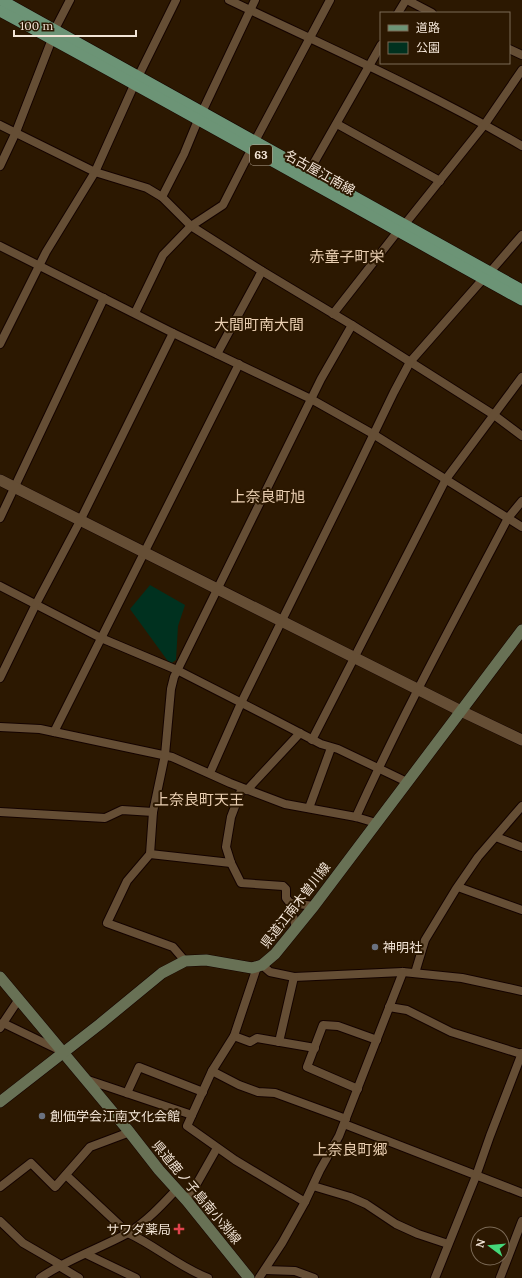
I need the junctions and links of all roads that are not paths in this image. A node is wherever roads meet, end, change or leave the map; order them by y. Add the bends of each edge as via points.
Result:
1 (70, 0) edge
2 (176, 0) edge
3 (229, 0) edge
4 (255, 0) edge
5 (330, 0) edge
6 (406, 0) edge
7 (1, 1) edge
8 (250, 10) junction
9 (0, 11) edge
10 (399, 12) edge
11 (430, 12) edge
12 (53, 34) junction
13 (309, 38) junction
14 (380, 47) edge
15 (510, 49) edge
16 (522, 55) edge
17 (369, 66) junction
18 (522, 70) edge
19 (136, 80) junction
20 (200, 116) junction
21 (0, 124) edge
22 (336, 124) junction
23 (485, 124) junction
24 (16, 132) junction
25 (253, 146) junction
26 (522, 146) edge
27 (0, 166) edge
28 (96, 172) junction
29 (307, 175) junction
30 (440, 181) junction
31 (162, 197) junction
32 (192, 226) junction
33 (401, 228) junction
34 (522, 234) edge
35 (0, 246) edge
36 (40, 265) junction
37 (262, 271) junction
38 (487, 276) junction
39 (522, 290) edge
40 (104, 298) junction
41 (522, 300) edge
42 (135, 313) junction
43 (333, 314) junction
44 (352, 325) junction
45 (173, 333) junction
46 (0, 344) edge
47 (217, 354) junction
48 (410, 362) junction
49 (239, 364) junction
50 (522, 377) edge
51 (311, 399) junction
52 (494, 415) junction
53 (373, 434) junction
54 (522, 436) edge
55 (446, 479) junction
56 (0, 480) edge
57 (15, 488) junction
58 (522, 501) edge
59 (0, 518) edge
60 (508, 518) junction
61 (80, 521) junction
62 (522, 527) edge
63 (144, 553) junction
64 (0, 586) edge
65 (217, 589) junction
66 (36, 604) junction
67 (282, 621) junction
68 (522, 630) edge
69 (101, 638) junction
70 (355, 657) junction
71 (177, 670) junction
72 (0, 678) edge
73 (418, 690) junction
74 (241, 703) junction
75 (460, 711) junction
76 (0, 727) edge
77 (54, 732) junction
78 (300, 733) junction
79 (312, 740) junction
80 (522, 740) edge
81 (331, 748) junction
82 (165, 755) junction
83 (378, 768) junction
84 (210, 773) junction
85 (407, 782) junction
86 (245, 789) junction
87 (522, 806) edge
88 (309, 808) junction
89 (0, 812) edge
90 (153, 812) junction
91 (356, 817) junction
92 (376, 823) junction
93 (496, 838) junction
94 (522, 846) edge
95 (150, 854) junction
96 (231, 863) junction
97 (458, 887) junction
98 (290, 903) junction
99 (314, 906) junction
100 (522, 910) edge
101 (296, 928) junction
102 (185, 961) junction
103 (259, 966) junction
104 (403, 972) junction
105 (415, 973) junction
106 (0, 977) edge
107 (294, 978) junction
108 (522, 991) edge
109 (19, 999) junction
110 (390, 1007) junction
111 (2, 1026) edge
112 (234, 1036) junction
113 (377, 1040) junction
114 (279, 1042) junction
115 (315, 1048) junction
116 (64, 1052) junction
117 (522, 1053) edge
118 (212, 1071) junction
119 (85, 1079) junction
120 (358, 1089) junction
121 (203, 1092) junction
122 (127, 1093) junction
123 (0, 1102) edge
124 (192, 1115) junction
125 (345, 1121) junction
126 (130, 1132) junction
127 (217, 1148) junction
128 (66, 1174) junction
129 (476, 1176) junction
130 (313, 1186) junction
131 (0, 1187) edge
132 (176, 1190) junction
133 (522, 1193) edge
134 (187, 1201) junction
135 (305, 1202) junction
136 (0, 1221) edge
137 (522, 1221) edge
138 (128, 1233) junction
139 (448, 1244) junction
140 (86, 1254) junction
141 (60, 1265) junction
142 (265, 1270) junction
143 (40, 1278) edge
144 (80, 1278) edge
145 (136, 1278) edge
146 (208, 1278) edge
147 (249, 1278) edge
148 (260, 1278) edge
149 (314, 1278) edge
150 (435, 1278) edge
151 (500, 1278) edge

1 - 12 street
2 - 19 street
3 - 8 street
4 - 8 street
5 - 13 street
6 - 10 street
6 - 11 street
7 - 12 main road, 名古屋江南線 / 63
8 - 13 street
8 - 20 street
9 - 12 main road, 名古屋江南線 / 63
12 - 19 main road, 名古屋江南線 / 63
12 - 24 street
13 - 17 street
13 - 25 street
14 - 17 street
15 - 16 street
17 - 22 street
17 - 23 street
18 - 23 street
19 - 20 main road, 名古屋江南線 / 63
19 - 28 street
20 - 25 main road, 名古屋江南線 / 63
20 - 31 street
21 - 24 street
22 - 29 street
22 - 30 street
23 - 26 street
23 - 30 street
24 - 27 street
24 - 28 street
25 - 29 main road, 名古屋江南線 / 63
25 - 32 street via 223,205
28 - 31 street via 147,188
28 - 36 street
29 - 33 main road, 名古屋江南線 / 63
30 - 33 street
31 - 32 street
32 - 37 street
32 - 42 street via 163,254
33 - 38 main road, 名古屋江南線 / 63
33 - 43 street
34 - 38 street
35 - 36 street
36 - 40 street
36 - 46 street
37 - 43 street
37 - 47 street
38 - 39 main road, 名古屋江南線 / 63
38 - 41 main road, 名古屋江南線 / 63
38 - 48 street
40 - 42 street
40 - 57 street
42 - 45 street
43 - 44 street
44 - 48 street
44 - 51 street
45 - 47 street
45 - 61 street
47 - 49 street
48 - 52 street
48 - 53 street
49 - 51 street
49 - 63 street
50 - 52 street
51 - 53 street
51 - 65 street
52 - 54 street
52 - 55 street
53 - 55 street
53 - 67 street
55 - 60 street
55 - 70 street
56 - 57 street
57 - 59 street
57 - 61 street
58 - 60 street
60 - 62 street
60 - 73 street
61 - 63 street
61 - 66 street
63 - 65 street
63 - 69 street
64 - 66 street
65 - 67 street
65 - 71 street
66 - 69 street
66 - 72 street
67 - 70 street
67 - 74 street
68 - 75 main road, 県道江南木曽川線
69 - 71 street
69 - 77 street
70 - 73 street
70 - 79 street
71 - 74 street
71 - 82 street via 171,689
73 - 75 street
73 - 83 street
74 - 78 street
74 - 84 street
75 - 80 street
75 - 85 main road, 県道江南木曽川線
76 - 77 street
77 - 82 street
78 - 79 street
78 - 86 street
79 - 81 street
81 - 83 street
81 - 88 street
82 - 84 street
82 - 90 street
83 - 85 street
83 - 91 street
84 - 86 street
85 - 92 main road, 県道江南木曽川線
86 - 88 street via 285,804
86 - 96 street via 230,817 226,848
87 - 93 street
88 - 91 street
89 - 90 street via 105,818 122,810
90 - 95 street
91 - 92 street
92 - 99 main road, 県道江南木曽川線
93 - 94 street
93 - 97 street via 478,857
95 - 96 street
95 - 102 street via 127,881 107,923 173,947
96 - 98 street via 241,883 283,886
97 - 100 street
97 - 105 street via 425,940
98 - 99 street
98 - 101 street
99 - 101 main road, 県道江南木曽川線
101 - 103 main road, 県道江南木曽川線 via 275,954
102 - 103 main road via 206,960 248,967
102 - 116 main road via 162,973
103 - 107 street via 270,972
103 - 112 street
104 - 105 street
104 - 107 street
104 - 110 street
105 - 108 street via 462,978
106 - 109 main road, 県道鹿ノ子島南小渕線
107 - 114 street
109 - 111 street
109 - 116 main road, 県道鹿ノ子島南小渕線
110 - 113 street
110 - 117 street via 407,1010 450,1032
111 - 116 street
112 - 114 street via 250,1042 257,1038
112 - 118 street
113 - 115 street via 338,1026 323,1025
113 - 120 street
114 - 115 street
115 - 120 street via 308,1067
116 - 119 main road, 県道鹿ノ子島南小渕線
116 - 123 main road
117 - 129 street
118 - 121 street
118 - 125 street via 239,1085 258,1092 275,1093
119 - 122 street
119 - 126 main road, 県道鹿ノ子島南小渕線
120 - 125 street
121 - 122 street via 139,1067
121 - 124 street
122 - 124 street
124 - 127 street via 187,1126
125 - 129 street
125 - 130 street
126 - 128 street via 90,1147
126 - 132 main road, 県道鹿ノ子島南小渕線
127 - 134 street
127 - 135 street
128 - 131 street via 55,1187 31,1163
128 - 138 street
129 - 133 street
129 - 139 street
130 - 135 street
130 - 139 street via 350,1197 366,1204 396,1224
132 - 134 main road, 県道鹿ノ子島南小渕線
132 - 138 street via 142,1224
134 - 147 main road, 県道鹿ノ子島南小渕線
135 - 142 street
136 - 141 street via 23,1243
137 - 151 street
138 - 140 street
138 - 146 street via 186,1268
139 - 150 street
140 - 141 street
140 - 145 street
141 - 143 street
141 - 144 street
142 - 148 street
142 - 149 street via 295,1271

